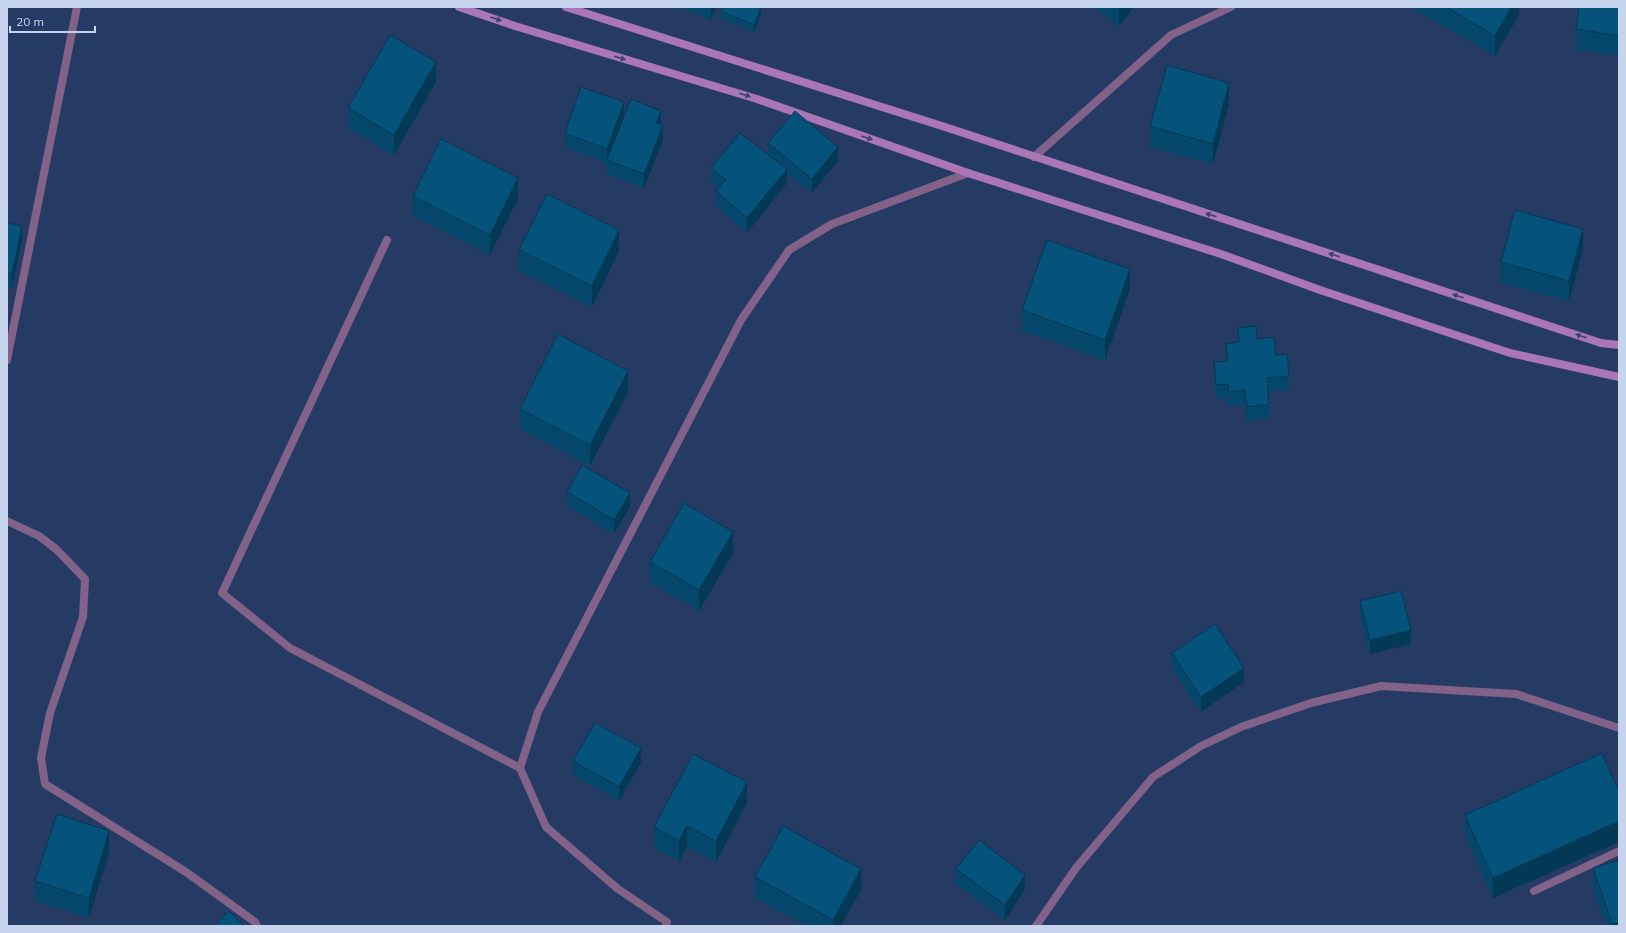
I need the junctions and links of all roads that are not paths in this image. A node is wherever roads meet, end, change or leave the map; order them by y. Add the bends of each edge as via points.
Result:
1 (77, 7) edge
2 (459, 7) edge
3 (566, 7) edge
4 (1231, 7) edge
5 (1034, 157) junction
6 (968, 173) junction
7 (386, 240) dead end
8 (1619, 345) edge
9 (7, 360) edge
10 (1619, 378) edge
11 (7, 521) edge
12 (1619, 728) edge
13 (520, 768) junction
14 (1619, 851) edge
15 (1534, 891) dead end
16 (257, 926) edge
17 (666, 926) edge
18 (1036, 926) edge

1 - 9 street
2 -> 6 main road via 757,99
3 - 5 main road
4 - 5 street via 1172,35
8 -> 5 main road via 1593,340
6 - 10 main road via 1222,254 1320,290 1510,353
6 - 13 street via 832,224 789,250 741,320 538,712
7 - 13 street via 222,593 290,648
11 - 16 street via 39,536 85,578 83,617 50,713 40,758 45,784 186,872
12 - 18 street via 1516,694 1381,686 1311,703 1235,730 1201,746 1153,777 1076,868
13 - 17 street via 546,827 618,889 668,922
14 - 15 street

